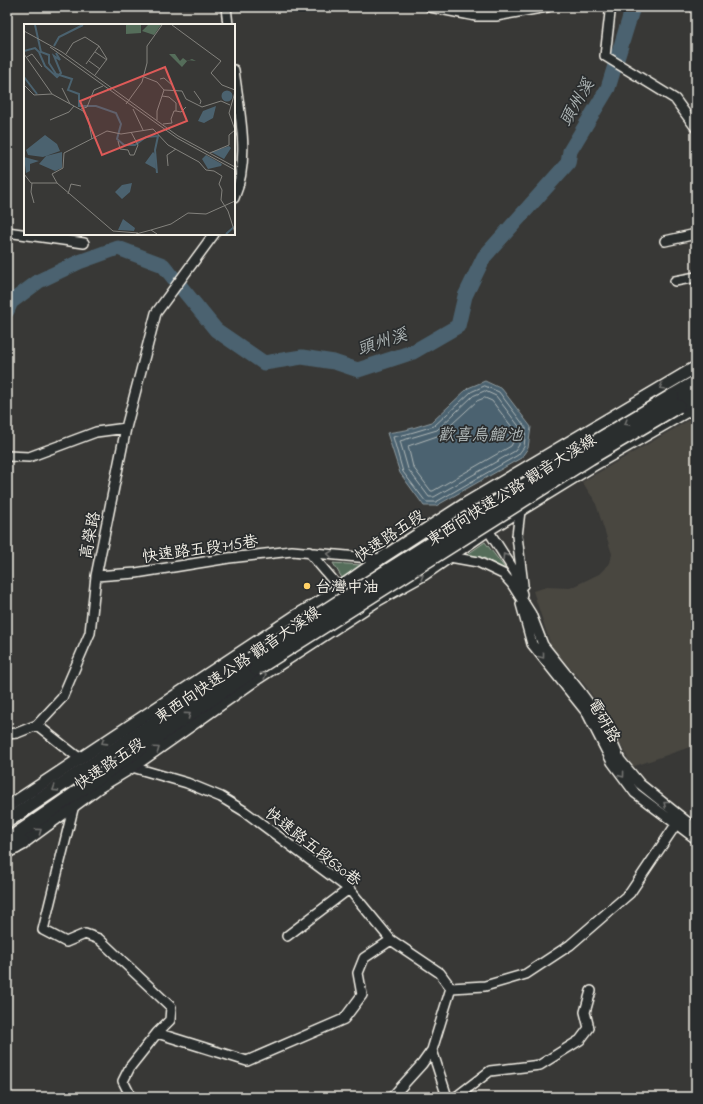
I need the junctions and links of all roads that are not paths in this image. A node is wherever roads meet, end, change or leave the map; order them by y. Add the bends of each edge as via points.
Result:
1 (226, 7) edge
2 (430, 7) edge
3 (547, 7) edge
4 (610, 7) edge
5 (228, 24) edge
6 (235, 77) edge
7 (696, 128) edge
8 (235, 196) edge
9 (7, 232) edge
10 (24, 234) edge
11 (696, 234) edge
12 (28, 235) edge
13 (213, 235) edge
14 (666, 241) dead end
15 (84, 243) dead end
16 (696, 276) edge
17 (675, 280) dead end
18 (696, 367) edge
19 (696, 382) edge
20 (696, 396) edge
21 (696, 406) edge
22 (126, 428) junction
23 (7, 456) edge
24 (465, 504) junction
25 (520, 511) junction
26 (488, 530) junction
27 (309, 552) junction
28 (450, 557) junction
29 (380, 559) junction
30 (96, 576) junction
31 (340, 588) junction
32 (519, 594) junction
33 (526, 604) junction
34 (360, 612) junction
35 (37, 725) junction
36 (7, 734) edge
37 (79, 758) junction
38 (132, 767) junction
39 (74, 805) junction
40 (7, 807) edge
41 (7, 820) edge
42 (679, 820) junction
43 (696, 828) edge
44 (696, 839) edge
45 (7, 841) edge
46 (23, 842) joint
47 (7, 852) edge
48 (349, 889) junction
49 (287, 936) dead end
50 (391, 940) junction
51 (451, 988) junction
52 (592, 991) dead end
53 (157, 1033) junction
54 (432, 1050) junction
55 (131, 1097) edge
56 (392, 1097) edge
57 (447, 1097) edge
58 (456, 1097) edge

1 - 5 street
2 - 3 street via 476,16 496,16
4 - 7 street via 605,56 675,99
6 - 8 street via 243,153
9 - 10 street
11 - 14 street
12 - 15 street
13 - 22 street, 高榮路 via 156,313
16 - 17 street
18 -> 24 main road, 快速路五段
19 -> 41 highway, 東西向快速公路 觀音大溪線, bridge via 584,448 400,563
45 -> 20 highway, 東西向快速公路 觀音大溪線, bridge via 256,669 590,458
21 - 25 main road, 快速路五段
22 - 23 street via 96,432 30,457
22 - 30 street, 高榮路
24 - 26 street, 電研路
24 - 29 main road, 快速路五段
25 - 26 main road, 快速路五段
25 - 33 street via 517,536
26 - 28 main road, 快速路五段
33 -> 26 street, 電研路 via 515,572
29 -> 27 street, 快速路五段715巷
27 - 30 street, 快速路五段715巷 via 292,551 237,557 136,573
27 - 31 street
28 - 32 street, 電研路 via 478,562 503,574
34 -> 28 main road, 快速路五段
29 - 31 main road, 快速路五段
30 - 35 street, 高榮路 via 90,633 62,698
31 - 34 street
31 -> 37 main road, 快速路五段
32 - 33 street, 電研路
32 -> 42 street, 電研路 via 532,644 587,713 612,762 635,793
42 -> 33 street, 電研路 via 640,784 620,760 593,708 543,645
38 -> 34 main road, 快速路五段 via 255,680
35 - 36 street, 高榮路
35 - 37 street
37 - 40 main road, 快速路五段
38 - 39 main road, 快速路五段
38 - 48 street, 快速路五段630巷 via 221,797 244,811
46 -> 39 main road, 快速路五段
39 - 53 street via 43,930 66,942 85,934 99,939 171,1007 170,1020
42 - 43 street, 電研路
42 - 44 street, 電研路
42 - 51 street via 630,893 570,945 526,974 485,986
46 - 47 highway
48 - 49 street
48 - 50 street, 快速路五段630巷
50 - 51 street, 快速路五段630巷 via 440,973
50 - 53 street via 364,958 358,973 362,996 344,1019 247,1061
51 - 54 street
52 - 58 street via 585,1012 589,1028 580,1040 540,1065 490,1071
53 - 55 street via 130,1067 123,1081
54 - 56 street
54 - 57 street

